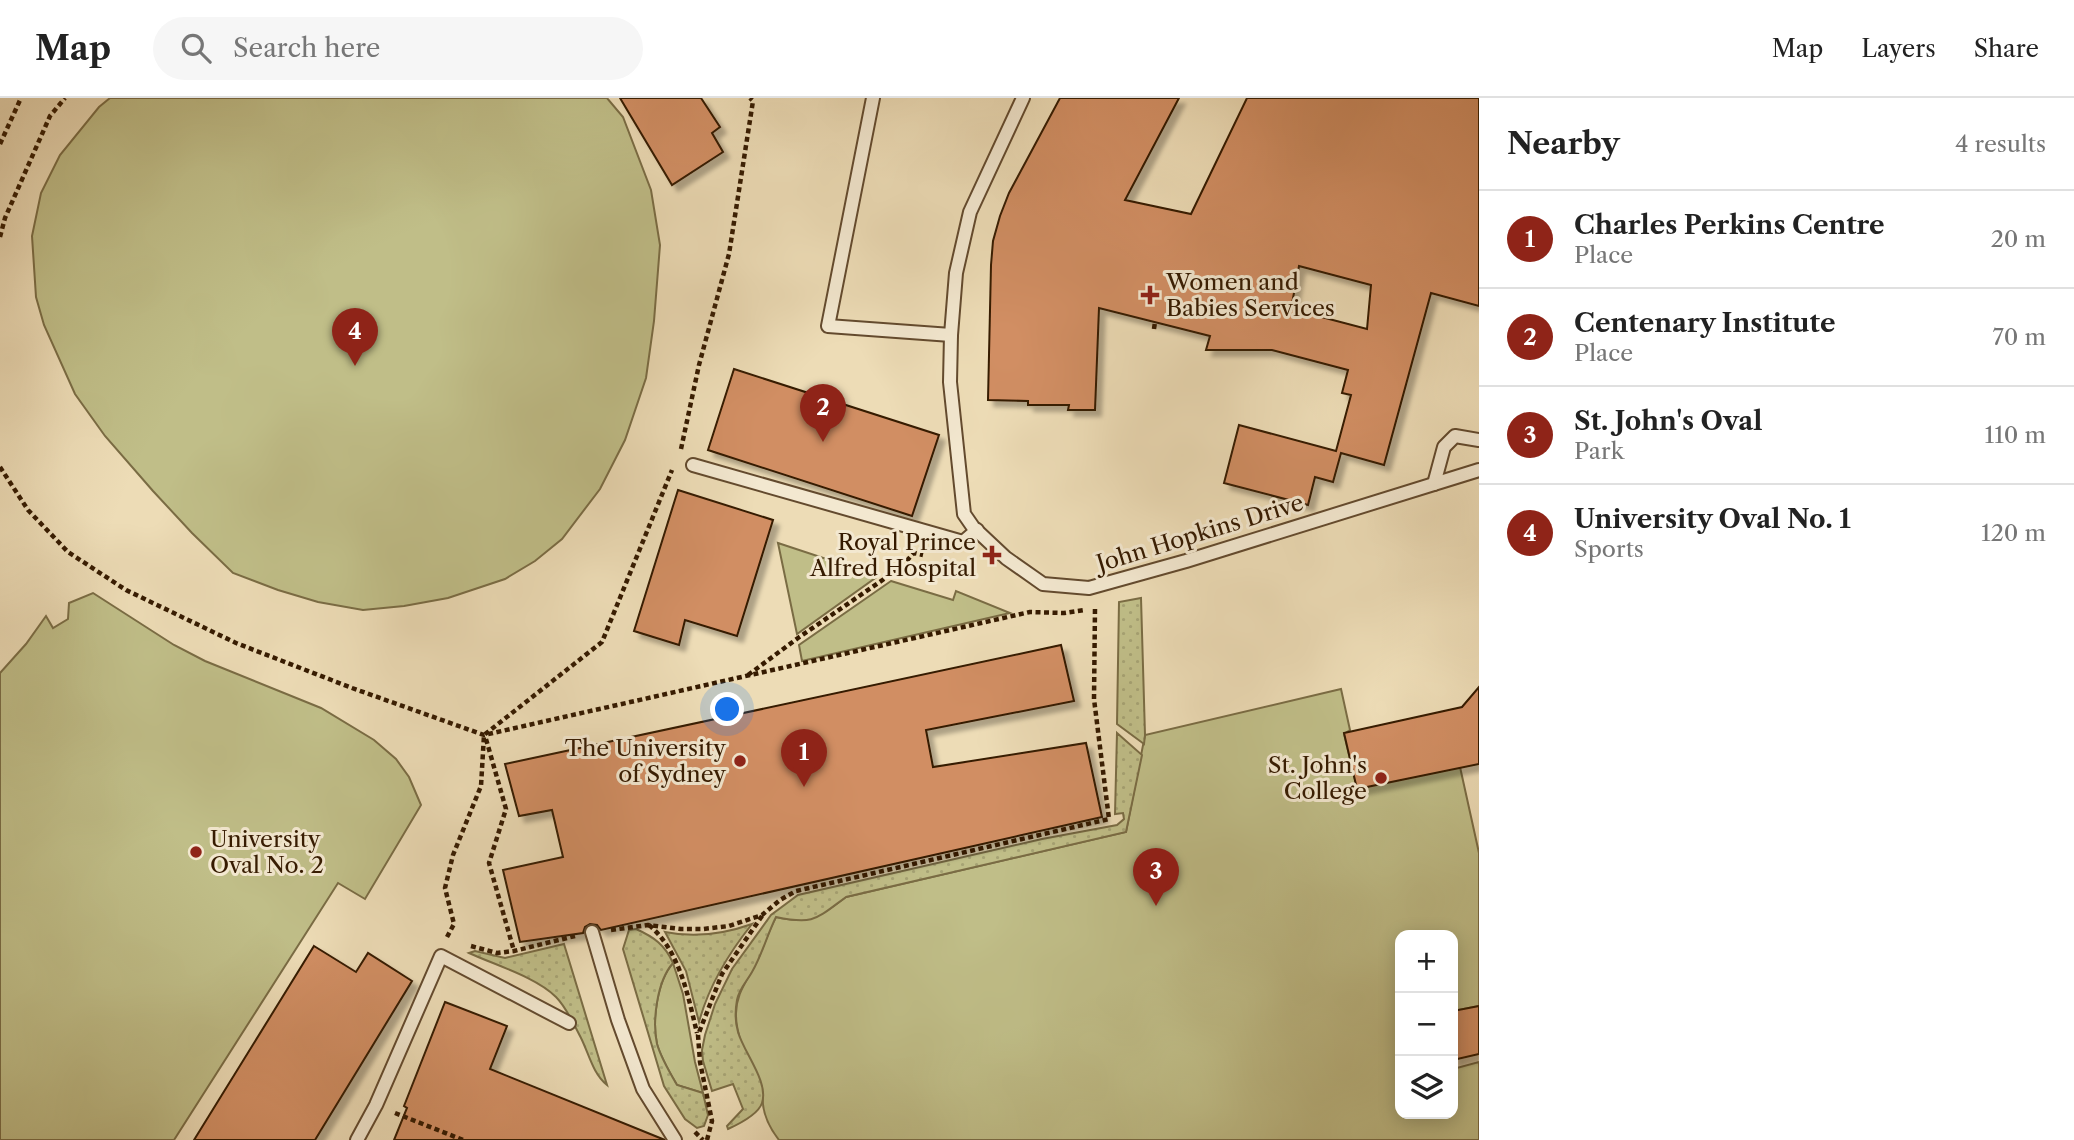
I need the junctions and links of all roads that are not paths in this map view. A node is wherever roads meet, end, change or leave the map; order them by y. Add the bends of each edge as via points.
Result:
1 (873, 98) edge
2 (1023, 98) edge
3 (951, 335) junction
4 (1479, 440) edge
5 (693, 465) dead end
6 (1479, 470) edge
7 (1434, 484) junction
8 (977, 530) junction
9 (592, 932) road end
10 (569, 1023) dead end
11 (357, 1140) edge
12 (675, 1140) edge

1 - 3 lane via 828,326
2 - 3 lane, John Hopkins Drive via 970,212 956,273
3 - 8 lane, John Hopkins Drive via 950,382 964,514
4 - 7 lane via 1455,436 1444,447
5 - 8 lane via 963,542
6 - 7 lane, John Hopkins Drive
7 - 8 lane, John Hopkins Drive via 1090,589 1043,584
9 - 12 lane via 643,1089
10 - 11 lane via 441,956

